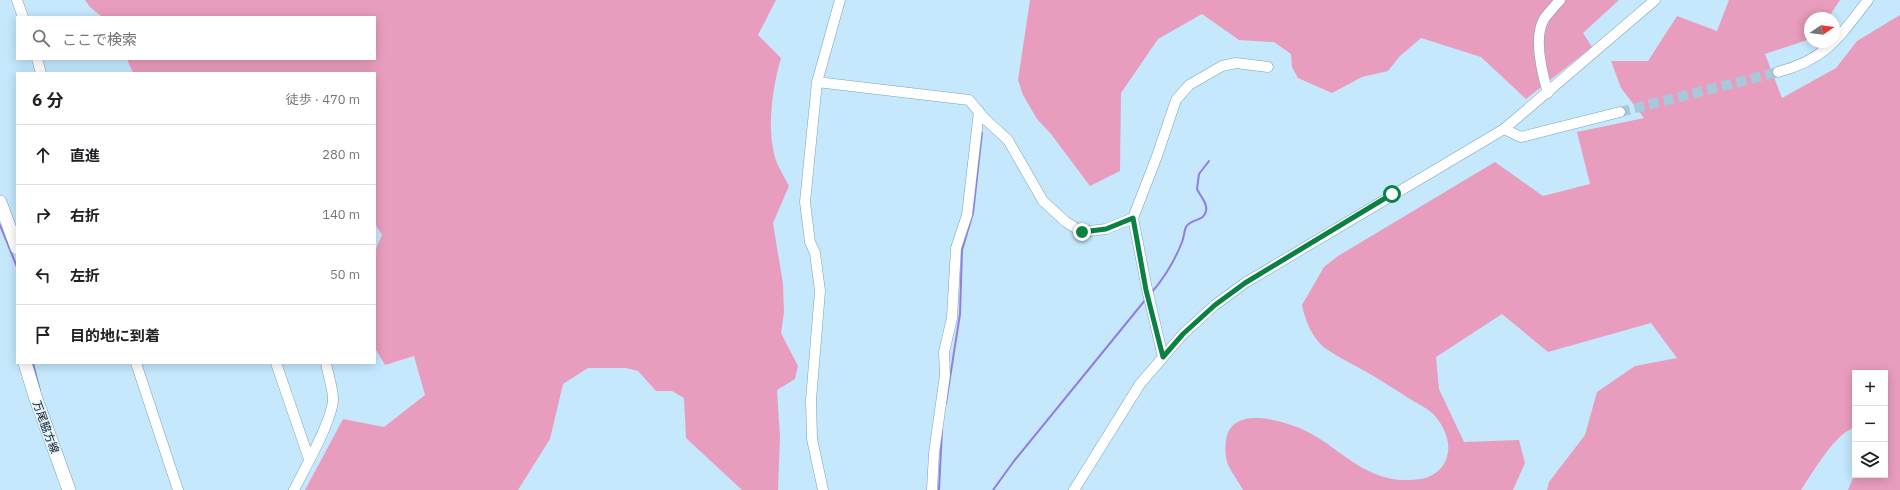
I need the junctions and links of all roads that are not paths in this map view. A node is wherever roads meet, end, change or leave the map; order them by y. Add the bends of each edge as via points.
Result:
1 (17, 0) edge
2 (840, 0) edge
3 (1560, 0) edge
4 (1655, 0) edge
5 (1868, 0) edge
6 (23, 16) edge
7 (37, 60) edge
8 (1268, 67) dead end
9 (41, 72) edge
10 (1778, 72) tunnel mouth
11 (817, 82) junction
12 (1548, 93) junction
13 (979, 111) junction
14 (1620, 112) tunnel mouth
15 (1504, 129) junction
16 (0, 202) edge
17 (1133, 218) junction
18 (16, 245) edge
19 (1163, 357) junction
20 (25, 364) edge
21 (136, 364) edge
22 (276, 364) edge
23 (326, 364) edge
24 (309, 459) junction
25 (69, 490) edge
26 (178, 490) edge
27 (294, 490) edge
28 (823, 490) edge
29 (932, 490) edge
30 (1074, 490) edge

1 - 6 street
2 - 11 street
3 - 12 street via 1543,20 1540,34 1540,57
4 - 12 street
5 - 10 street via 1834,43 1814,59
7 - 9 street
8 - 17 street via 1236,63 1222,66 1189,85 1176,100
11 - 13 street via 969,100
11 - 28 street via 805,202 820,291 811,416 812,440
12 - 15 street
13 - 17 street via 1008,140 1043,201 1066,222 1082,232 1106,229
13 - 29 street via 967,215 956,248 952,318 944,352
14 - 15 street via 1521,137
15 - 19 street via 1245,283 1215,305 1183,334
16 - 18 main road
17 - 19 street via 1146,290
19 - 30 street via 1140,384
20 - 25 main road, 万尾脇方線
21 - 26 street
22 - 24 street
23 - 24 street via 333,398 332,406
24 - 27 street

